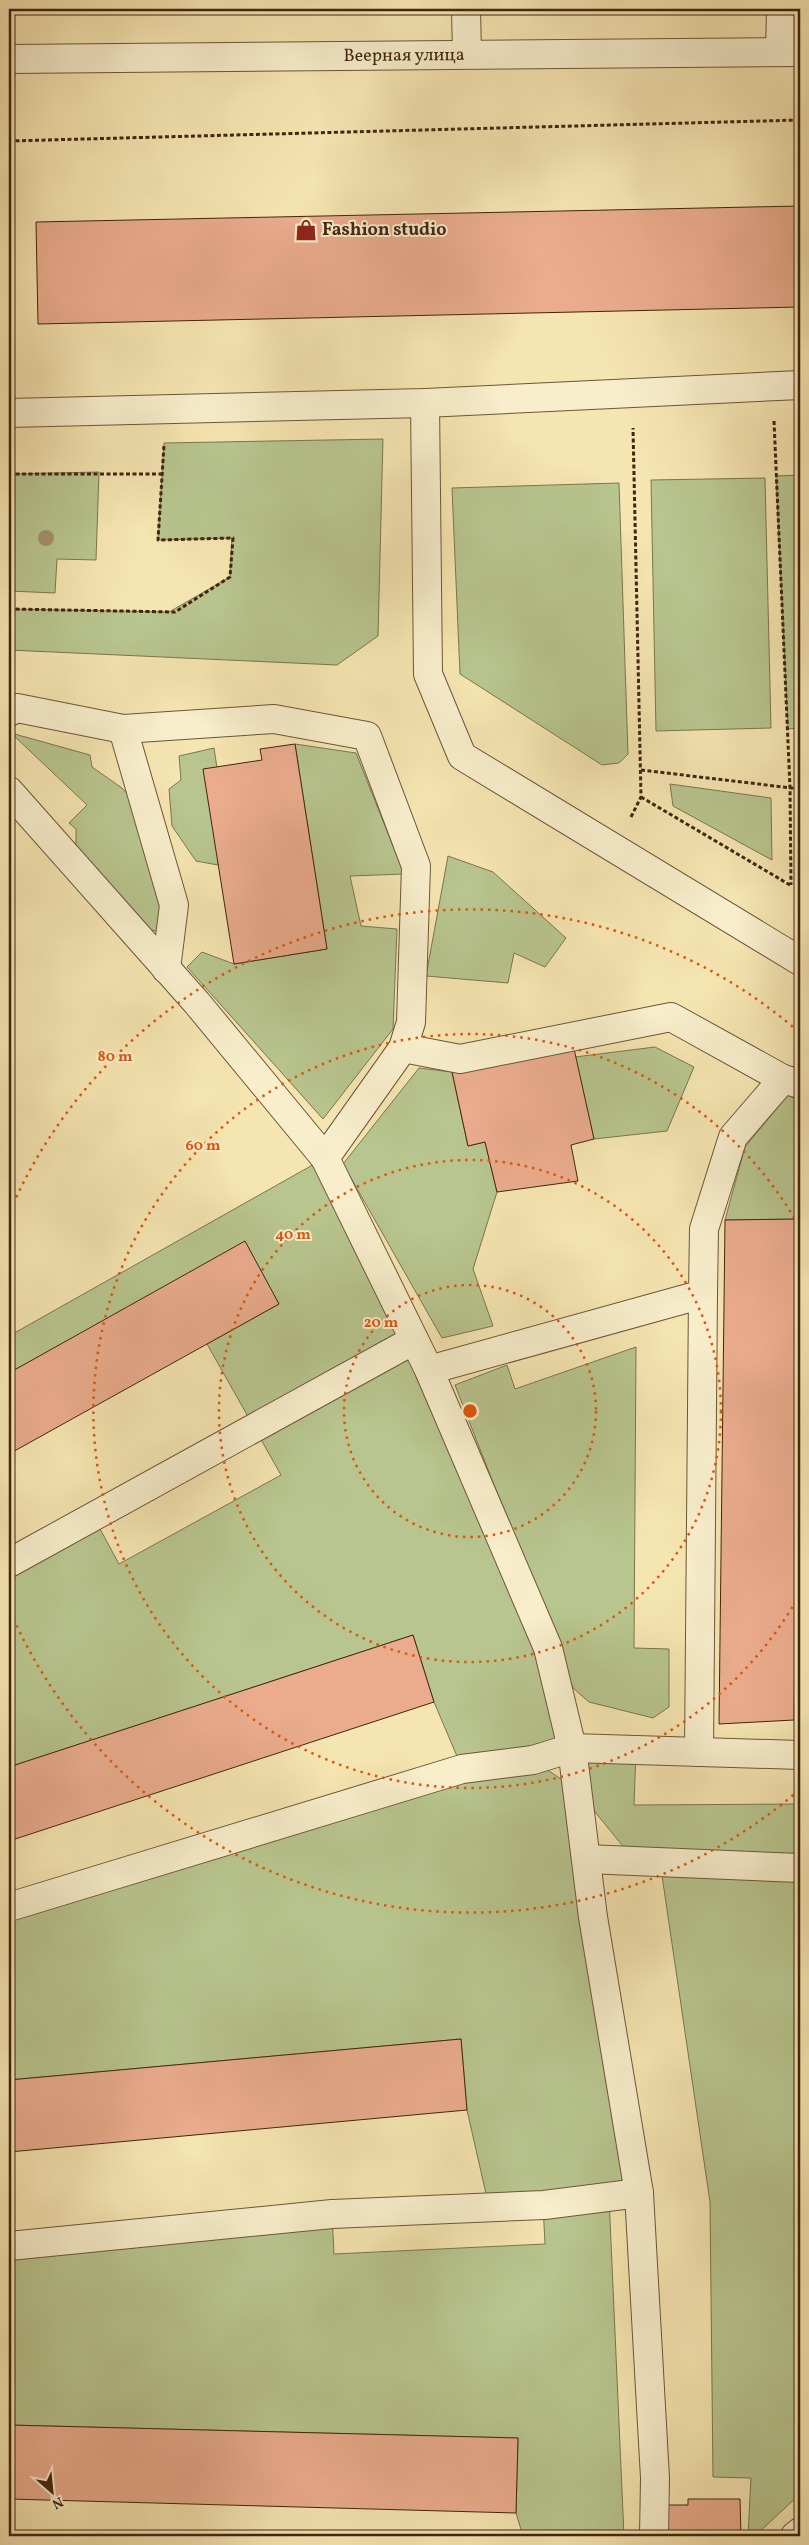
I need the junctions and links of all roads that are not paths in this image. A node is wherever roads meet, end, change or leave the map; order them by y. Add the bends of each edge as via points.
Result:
1 (466, 9) edge
2 (781, 9) edge
3 (790, 52) edge
4 (467, 54) junction
5 (9, 59) edge
6 (800, 385) edge
7 (425, 403) junction
8 (9, 414) edge
9 (9, 712) edge
10 (123, 729) junction
11 (9, 791) edge
12 (800, 961) edge
13 (166, 969) junction
14 (404, 1048) junction
15 (792, 1082) edge
16 (325, 1158) junction
17 (703, 1294) junction
18 (414, 1340) junction
19 (429, 1370) junction
20 (9, 1563) edge
21 (572, 1748) junction
22 (699, 1752) junction
23 (800, 1755) edge
24 (586, 1859) junction
25 (800, 1868) edge
26 (9, 1907) edge
27 (639, 2193) junction
28 (9, 2246) edge
29 (800, 2532) edge
30 (654, 2536) edge
31 (795, 2536) edge

1 - 4 street
2 - 3 street
3 - 4 street, Веерная улица
4 - 5 street, Веерная улица
6 - 7 street
7 - 8 street
7 - 12 street via 428,674 462,756
9 - 10 street via 17,708
10 - 13 street via 174,905
10 - 14 street via 274,719 367,736 416,866 411,1022
11 - 13 street
13 - 16 street
14 - 15 street via 460,1059 671,1017
14 - 16 street
15 - 17 street via 733,1137 704,1229
16 - 18 street
17 - 19 street
17 - 22 street
18 - 19 street
18 - 20 street
19 - 21 street via 548,1648
21 - 22 street
21 - 24 street
21 - 26 street via 533,1760 462,1769
22 - 23 street
24 - 25 street
24 - 27 street
27 - 28 street via 544,2205 332,2214
27 - 30 street via 655,2478
29 - 31 street

